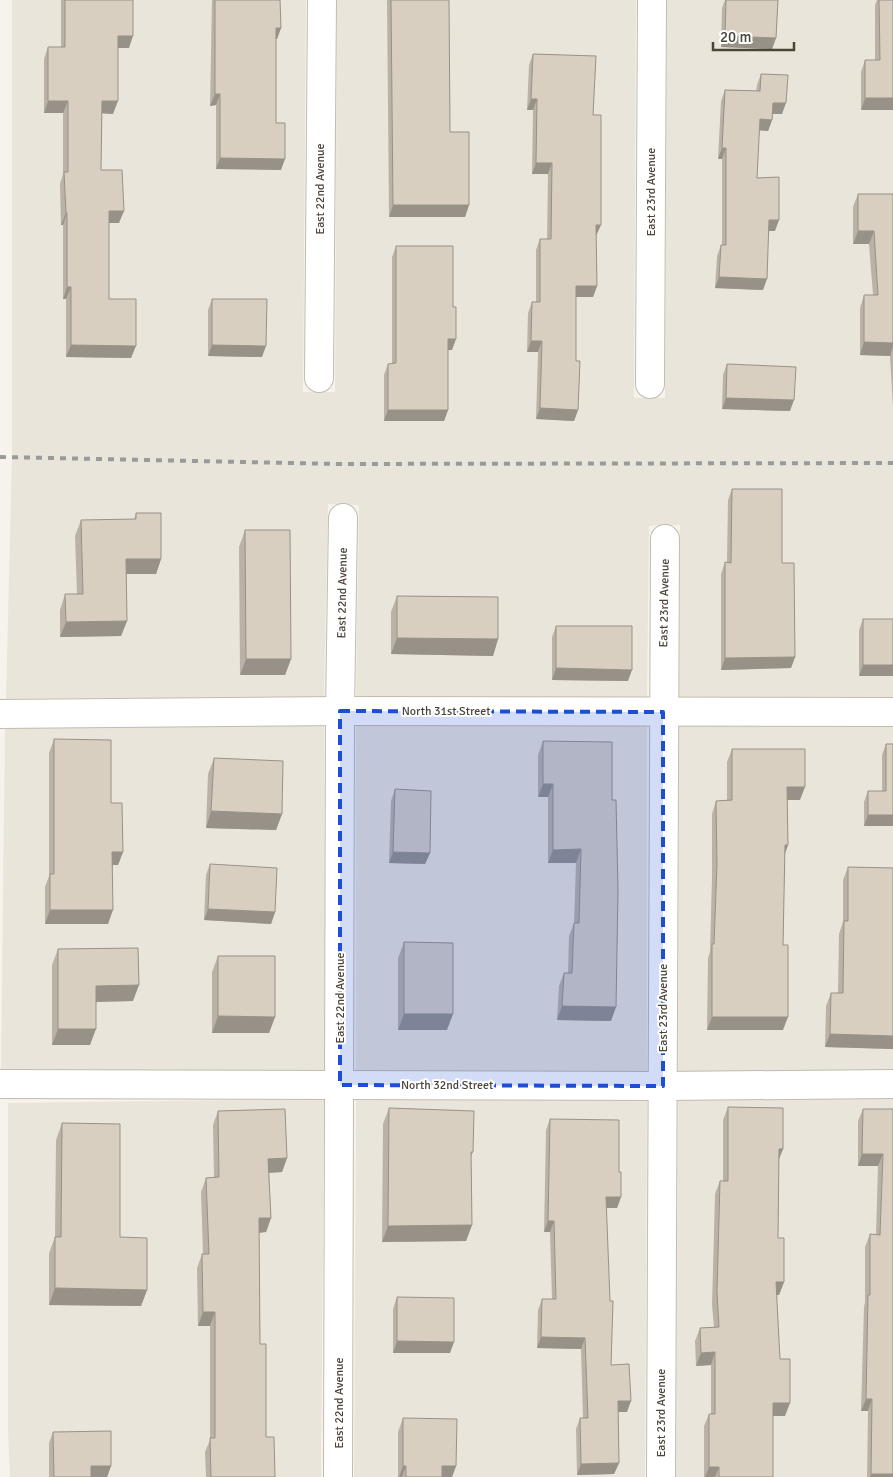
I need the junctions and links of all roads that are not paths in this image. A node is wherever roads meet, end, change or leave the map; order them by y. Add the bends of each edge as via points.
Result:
1 (322, 0) edge
2 (652, 0) edge
3 (319, 378) dead end
4 (650, 384) dead end
5 (343, 518) dead end
6 (665, 539) dead end
7 (340, 711) junction
8 (663, 712) junction
9 (893, 712) edge
10 (0, 714) edge
11 (0, 1084) edge
12 (893, 1084) edge
13 (340, 1085) junction
14 (663, 1086) junction
15 (338, 1477) edge
16 (661, 1477) edge

1 - 3 street, East 22nd Avenue
2 - 4 street, East 23rd Avenue
5 - 7 street, East 22nd Avenue
6 - 8 street, East 23rd Avenue
7 - 8 street, North 31st Street
7 - 10 street, North 31st Street
7 - 13 street, East 22nd Avenue
8 - 9 street, North 31st Street
8 - 14 street, East 23rd Avenue
11 - 13 street, North 32nd Street
12 - 14 street, North 32nd Street
13 - 14 street, North 32nd Street
13 - 15 street, East 22nd Avenue
14 - 16 street, East 23rd Avenue

